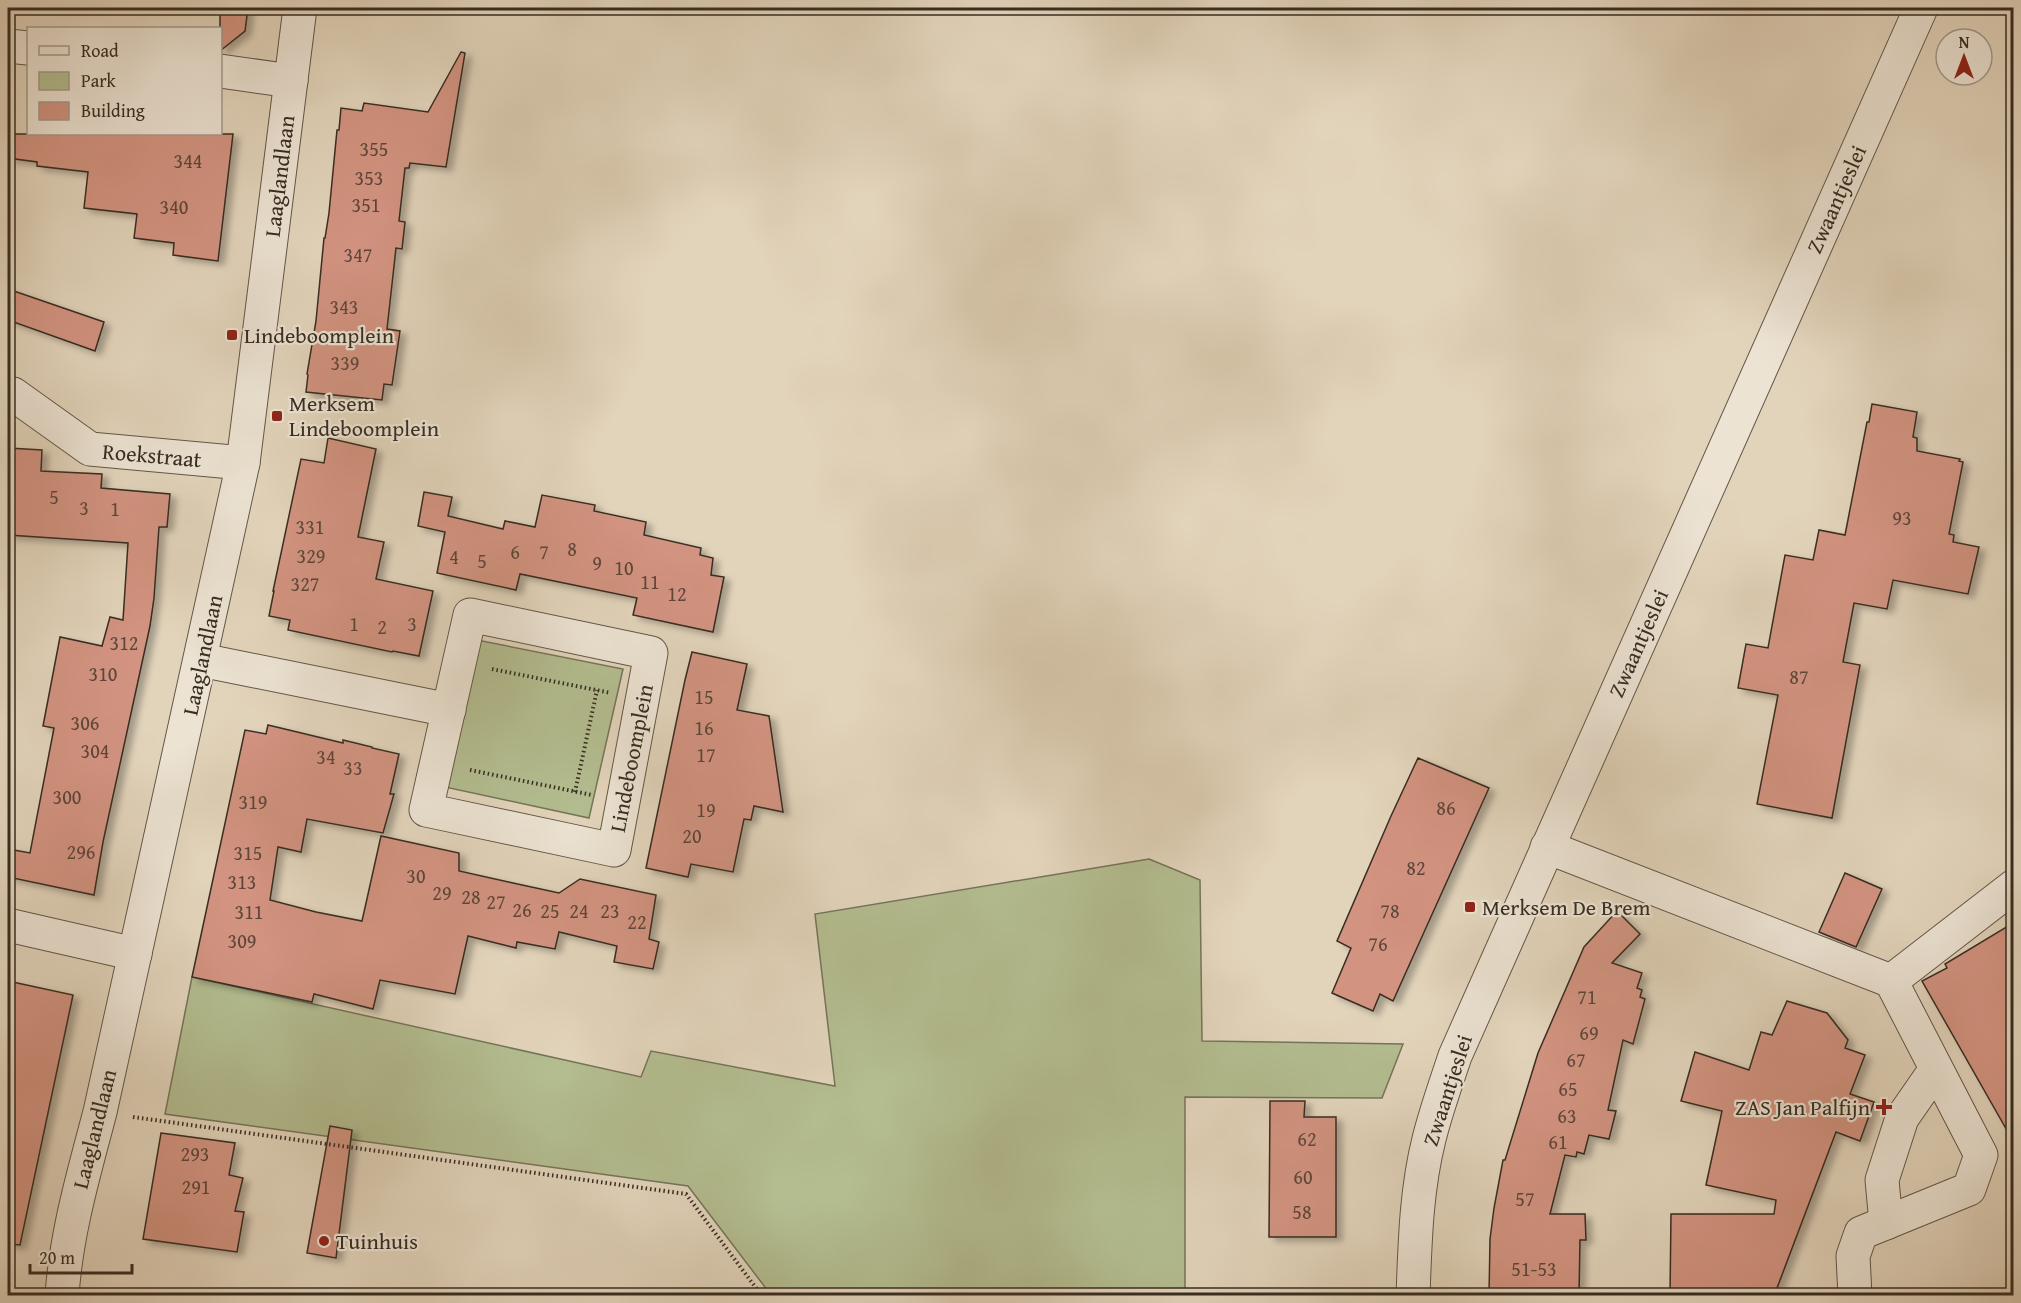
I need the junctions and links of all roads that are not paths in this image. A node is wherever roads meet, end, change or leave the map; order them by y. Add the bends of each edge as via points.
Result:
1 (300, 8) edge
2 (1921, 8) edge
3 (8, 46) edge
4 (27, 48) edge
5 (222, 71) edge
6 (291, 81) junction
7 (8, 394) edge
8 (243, 463) junction
9 (201, 660) junction
10 (449, 710) junction
11 (1547, 847) junction
12 (2013, 886) edge
13 (8, 925) edge
14 (135, 954) junction
15 (1891, 981) junction
16 (1936, 1069) junction
17 (1886, 1223) junction
18 (62, 1296) edge
19 (1413, 1296) edge
20 (1855, 1296) edge

1 - 6 street, Laaglandlaan
2 - 11 street, Zwaantjeslei
3 - 4 street
5 - 6 street
6 - 8 street, Laaglandlaan
7 - 8 street, Roekstraat via 14,394 90,449
8 - 9 street, Laaglandlaan
9 - 10 street
9 - 14 street, Laaglandlaan
10 - 10 street, Lindeboomplein via 426,810 614,849 651,653 470,615
11 - 15 street
11 - 19 street, Zwaantjeslei via 1455,1056 1429,1139 1420,1182
12 - 15 street
13 - 14 street
14 - 18 street, Laaglandlaan via 76,1202
15 - 16 street
16 - 17 street via 1902,1118 1882,1180
16 - 17 street via 1981,1155 1969,1189
17 - 20 street via 1862,1233 1853,1256

